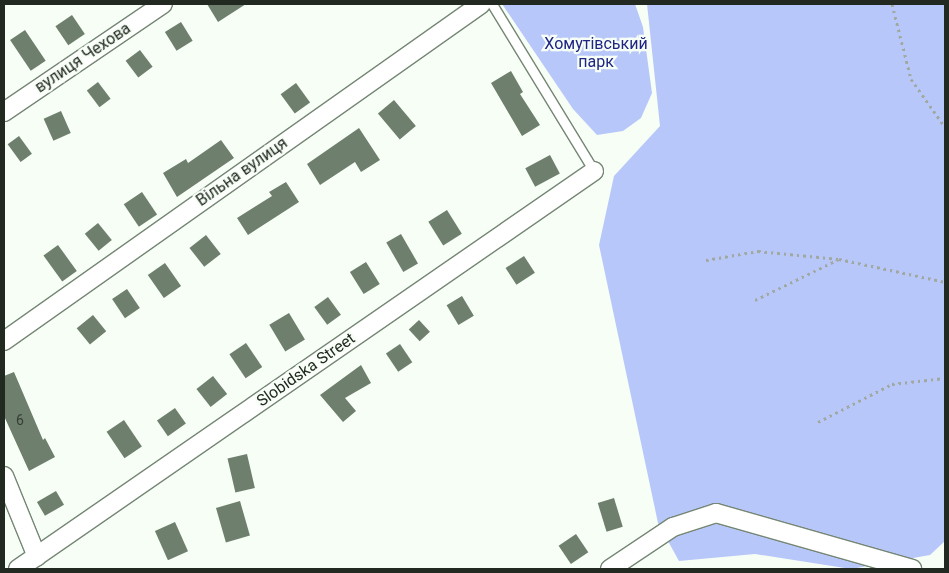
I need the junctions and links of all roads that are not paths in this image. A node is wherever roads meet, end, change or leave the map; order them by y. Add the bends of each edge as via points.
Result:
1 (163, 4) edge
2 (481, 4) edge
3 (492, 4) edge
4 (4, 112) edge
5 (594, 171) joint
6 (4, 341) edge
7 (4, 476) edge
8 (38, 557) junction
9 (615, 566) edge
10 (18, 569) edge
11 (912, 569) edge

1 - 4 street, вулиця Чехова
2 - 6 street, Вільна вулиця
3 - 5 lane
5 - 8 street, Slobidska Street
7 - 8 street
8 - 10 street, Slobidska Street
9 - 11 street via 673,527 716,513

